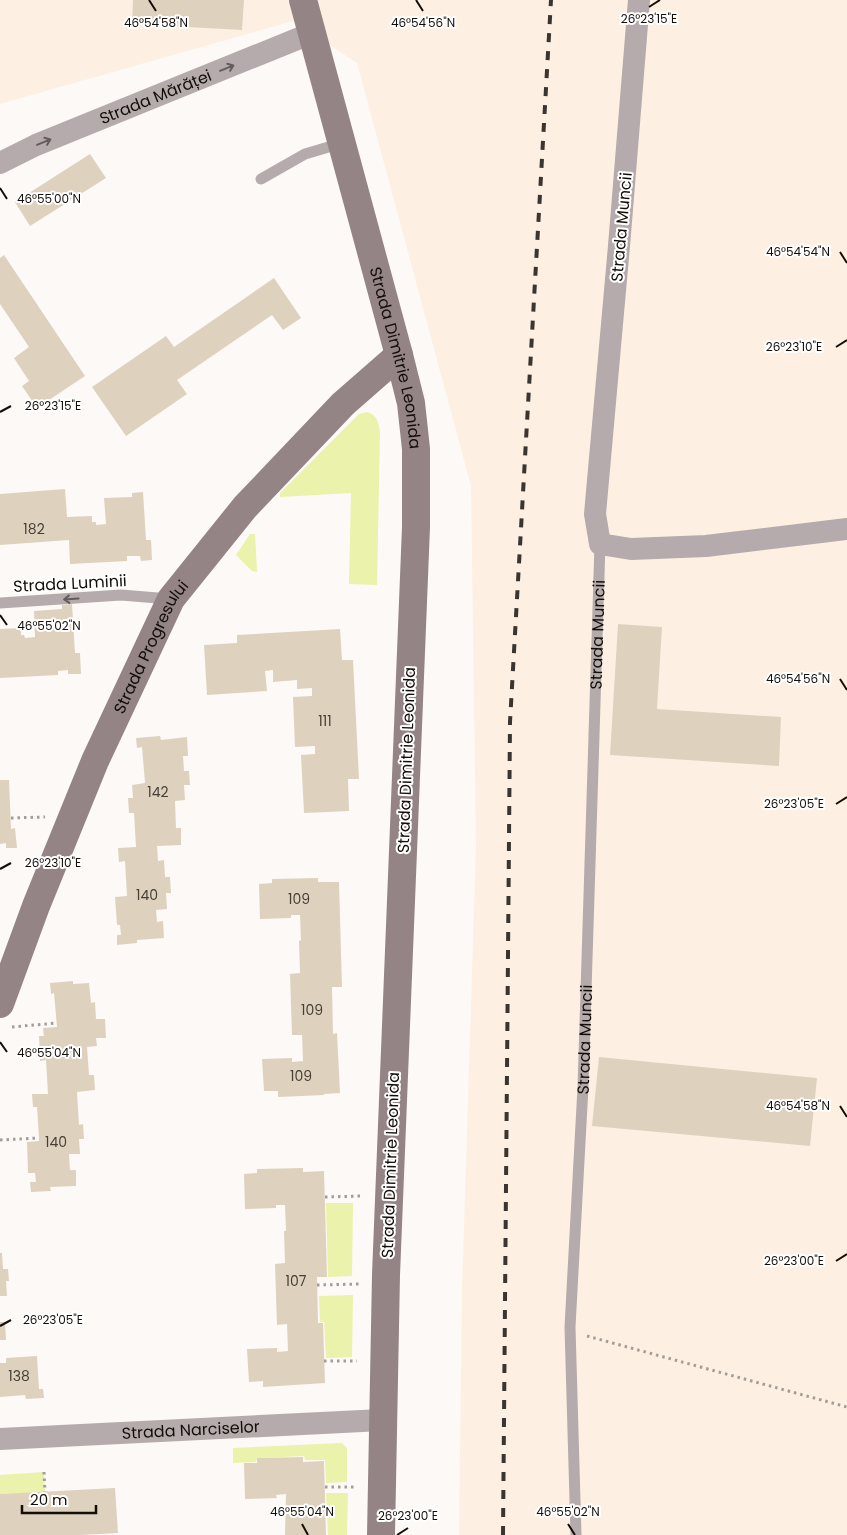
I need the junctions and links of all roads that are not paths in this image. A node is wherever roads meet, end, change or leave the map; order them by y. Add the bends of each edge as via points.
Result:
1 (303, 0) edge
2 (639, 0) edge
3 (312, 33) junction
4 (342, 143) junction
5 (0, 163) edge
6 (261, 179) dead end
7 (399, 355) junction
8 (847, 529) edge
9 (600, 544) junction
10 (172, 599) junction
11 (0, 604) edge
12 (6, 1016) edge
13 (382, 1420) junction
14 (0, 1438) edge
15 (381, 1535) edge
16 (576, 1535) edge

1 - 3 main road, Strada Dimitrie Leonida
2 - 9 street, Strada Muncii via 595,514
3 - 4 main road, Strada Dimitrie Leonida
5 -> 3 street, Strada Mărăței via 36,145
4 - 6 lane via 305,154
4 - 7 main road, Strada Dimitrie Leonida
7 - 10 main road, Strada Progresului via 343,404 245,507
7 - 13 main road, Strada Dimitrie Leonida via 416,449 416,527
8 - 9 street via 706,546 631,548
9 - 16 lane, Strada Muncii via 583,1087 570,1331
10 -> 11 lane, Strada Luminii via 121,595
10 - 12 main road, Strada Progresului via 95,761 36,906
13 - 14 street, Strada Narciselor
13 - 15 main road, Strada Dimitrie Leonida

